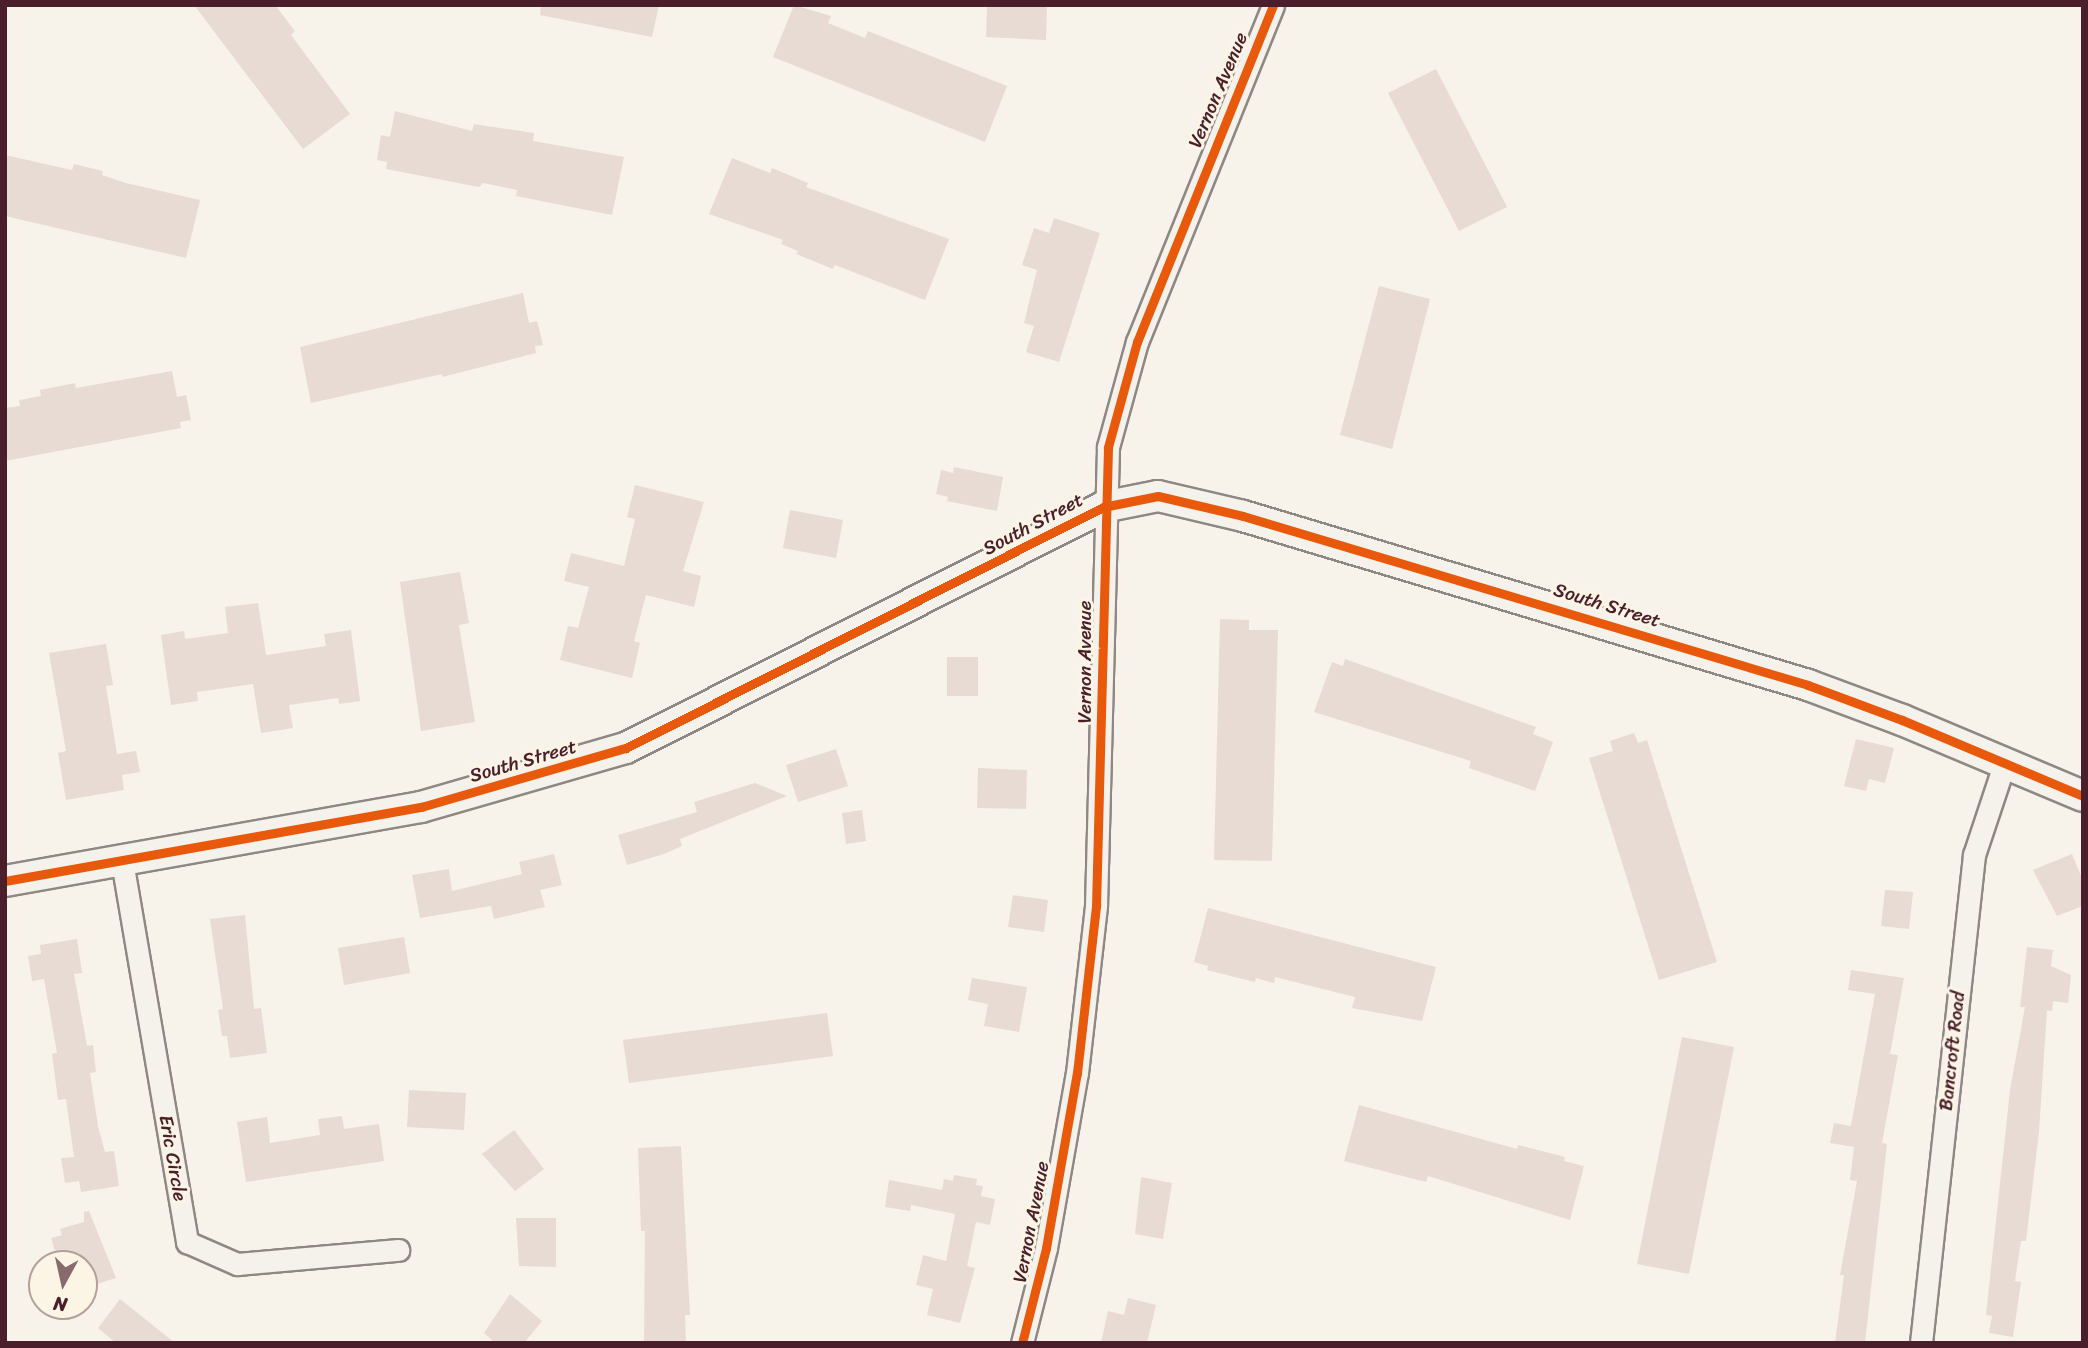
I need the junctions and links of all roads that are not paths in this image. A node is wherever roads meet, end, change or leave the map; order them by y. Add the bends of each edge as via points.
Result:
1 (1273, 5) edge
2 (1103, 507) junction
3 (2004, 765) junction
4 (2083, 796) edge
5 (122, 861) junction
6 (5, 881) edge
7 (398, 1250) dead end
8 (1022, 1343) edge
9 (1921, 1343) edge

1 - 2 street, Vernon Avenue via 1137,342 1108,447
2 - 3 street, South Street via 1158,496 1243,516 1808,685 1902,719
2 - 5 street, South Street via 626,748 421,807
2 - 8 street, Vernon Avenue via 1096,906 1077,1073 1046,1248
3 - 4 street, South Street
3 - 9 street, Bancroft Road via 1974,855
5 - 6 street, South Street
5 - 7 street, Eric Circle via 187,1242 237,1264

